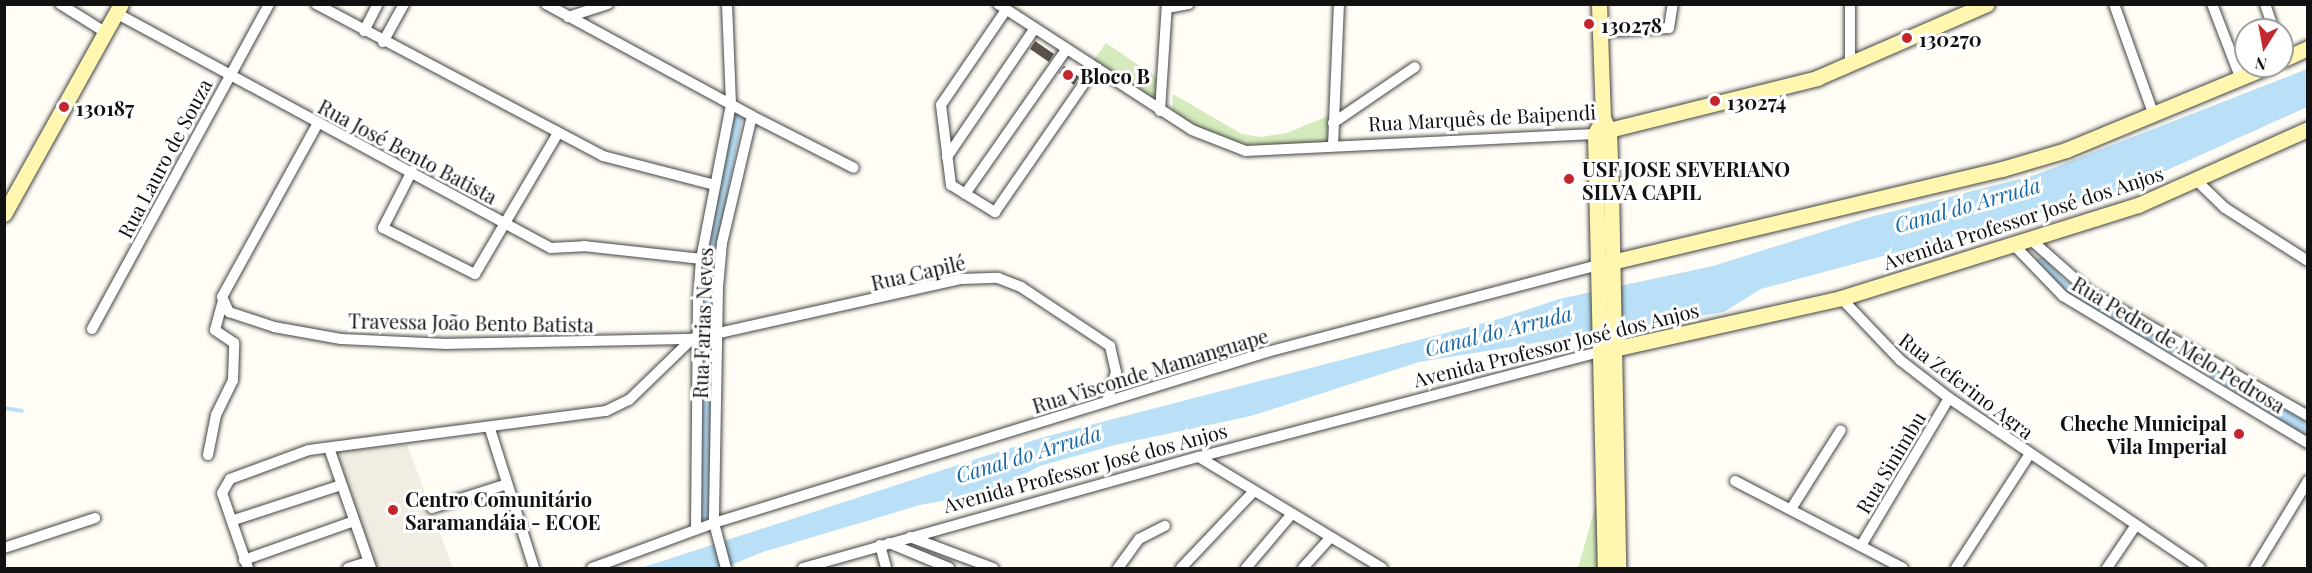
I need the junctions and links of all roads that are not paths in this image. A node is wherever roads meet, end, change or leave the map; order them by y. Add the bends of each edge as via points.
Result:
1 (60, 4) edge
2 (269, 4) edge
3 (315, 4) edge
4 (378, 4) edge
5 (404, 4) edge
6 (546, 4) edge
7 (608, 4) edge
8 (727, 4) edge
9 (1189, 4) edge
10 (1339, 4) edge
11 (1599, 4) edge
12 (1673, 4) edge
13 (1850, 4) edge
14 (1987, 4) edge
15 (2114, 4) edge
16 (2212, 4) edge
17 (1167, 6) edge
18 (1002, 7) edge
19 (119, 9) edge
20 (568, 16) junction
21 (1035, 28) junction
22 (364, 31) junction
23 (105, 32) junction
24 (1600, 32) junction
25 (383, 42) junction
26 (1066, 50) junction
27 (1850, 65) junction
28 (1415, 67) dead end
29 (1094, 69) junction
30 (230, 74) junction
31 (2241, 79) joint
32 (731, 104) junction
33 (1160, 111) junction
34 (752, 116) junction
35 (2154, 116) junction
36 (318, 123) junction
37 (1333, 123) junction
38 (1602, 127) junction
39 (2307, 129) edge
40 (557, 135) junction
41 (1333, 146) junction
42 (947, 157) junction
43 (854, 168) dead end
44 (412, 171) junction
45 (2197, 181) junction
46 (715, 185) junction
47 (965, 194) junction
48 (4, 214) edge
49 (507, 224) junction
50 (2029, 238) junction
51 (2012, 243) junction
52 (701, 259) junction
53 (2307, 261) edge
54 (1606, 264) junction
55 (1841, 298) junction
56 (222, 300) junction
57 (92, 329) dead end
58 (716, 336) junction
59 (697, 338) junction
60 (1606, 346) junction
61 (1949, 398) junction
62 (1107, 401) junction
63 (2307, 416) edge
64 (490, 429) junction
65 (1841, 430) dead end
66 (2307, 442) edge
67 (329, 448) junction
68 (208, 455) dead end
69 (2029, 455) junction
70 (1199, 457) junction
71 (1735, 481) dead end
72 (2307, 481) edge
73 (507, 484) junction
74 (341, 485) junction
75 (1253, 492) junction
76 (432, 508) dead end
77 (1791, 509) junction
78 (1291, 514) junction
79 (95, 518) dead end
80 (234, 520) junction
81 (354, 521) junction
82 (714, 523) junction
83 (2136, 525) junction
84 (1165, 526) dead end
85 (696, 529) junction
86 (910, 537) junction
87 (1330, 538) junction
88 (884, 544) junction
89 (1862, 544) junction
90 (4, 548) edge
91 (246, 564) edge
92 (370, 565) edge
93 (820, 566) edge
94 (348, 568) edge
95 (534, 568) edge
96 (592, 568) edge
97 (726, 568) edge
98 (803, 568) edge
99 (886, 568) edge
100 (949, 568) edge
101 (993, 568) edge
102 (1118, 568) edge
103 (1181, 568) edge
104 (1246, 568) edge
105 (1303, 568) edge
106 (1382, 568) edge
107 (1605, 568) edge
108 (1617, 568) edge
109 (1903, 568) edge
110 (1956, 568) edge
111 (2107, 568) edge
112 (2200, 568) edge
113 (2254, 568) edge

1 - 23 street
2 - 30 street, Rua Lauro de Souza
3 - 22 street
4 - 22 street
5 - 25 street
6 - 20 street
7 - 20 street
8 - 32 street, Rua Farias Neves
9 - 17 street
10 - 37 street
11 - 24 main road
12 - 24 street via 1669,28
13 - 27 street
14 - 27 main road, Rua Marquês de Baipendi
15 - 35 street
16 - 31 street
17 - 33 street
18 - 21 street, Rua Marquês de Baipendi
18 - 42 street via 941,105
19 - 23 main road
19 - 30 street, Rua José Bento Batista
20 - 32 street
21 - 26 street, Rua Marquês de Baipendi
21 - 42 street
22 - 25 street
23 - 48 main road
24 - 38 main road
25 - 40 street
26 - 29 street, Rua Marquês de Baipendi
26 - 47 street
27 - 38 main road, Rua Marquês de Baipendi via 1775,90
28 - 37 street
29 - 33 street, Rua Marquês de Baipendi
29 - 47 street via 995,212
30 - 36 street, Rua José Bento Batista
30 - 57 street, Rua Lauro de Souza
31 - 35 main road
32 - 34 street
32 - 46 street, Rua Farias Neves
33 - 41 street, Rua Marquês de Baipendi via 1210,140 1246,151
34 - 43 street
34 - 58 street, Rua Farias Neves via 722,243
35 - 54 main road via 2002,170
36 - 44 street, Rua José Bento Batista
36 - 56 street
37 - 41 street
38 - 41 street, Rua Marquês de Baipendi
38 - 54 main road
39 - 45 main road, Avenida Professor José dos Anjos
40 - 46 street via 626,164
40 - 49 street
42 - 47 street via 951,185
44 - 49 street, Rua José Bento Batista
44 - 49 street via 383,224 390,235 475,274
45 - 50 main road, Avenida Professor José dos Anjos via 2138,205
45 - 53 street via 2224,208
46 - 52 street, Rua Farias Neves
49 - 52 street, Rua José Bento Batista via 551,248 584,246
50 - 51 main road, Avenida Professor José dos Anjos
50 - 63 street via 2090,292
51 - 55 main road, Avenida Professor José dos Anjos
51 - 66 street, Rua Pedro de Melo Pedrosa via 2063,296
52 - 59 street, Rua Farias Neves
54 - 60 main road
54 - 62 street, Rua Visconde Mamanguape via 1267,352
55 - 60 main road, Avenida Professor José dos Anjos
55 - 61 street, Rua Zeferino Agra via 1900,360
56 - 59 street, Travessa João Bento Batista via 230,312 274,327 341,339 447,344
56 - 68 street via 215,330 235,346 233,380 216,415
58 - 59 street, Rua Capilé
58 - 62 street, Rua Capilé via 962,279 998,278 1021,287 1110,346 1116,372
58 - 82 street, Rua Farias Neves
59 - 64 street via 616,408
59 - 85 street, Rua Farias Neves
60 - 70 street, Avenida Professor José dos Anjos
60 - 107 main road
60 - 108 main road
61 - 69 street, Rua Zeferino Agra
61 - 89 street, Rua Sinimbu
62 - 82 street, Rua Visconde Mamanguape
64 - 67 street
64 - 73 street
65 - 77 street
67 - 74 street
67 - 80 street via 294,455 230,479 222,493
69 - 83 street, Rua Zeferino Agra
69 - 110 street
70 - 75 street
70 - 86 street, Avenida Professor José dos Anjos
71 - 77 street
72 - 113 street
73 - 76 street
73 - 95 street
74 - 80 street
74 - 81 street
75 - 78 street
75 - 103 street
77 - 89 street
78 - 87 street
78 - 104 street
79 - 90 street
80 - 91 street
81 - 91 street
81 - 92 street
82 - 85 street
82 - 97 street, Rua Farias Neves
83 - 111 street
83 - 112 street, Rua Zeferino Agra
84 - 102 street via 1139,538
85 - 96 street
86 - 88 street, Avenida Professor José dos Anjos
86 - 101 street
87 - 105 street
87 - 106 street
88 - 93 street, Avenida Professor José dos Anjos
88 - 99 street
88 - 100 street
89 - 109 street
92 - 94 street
93 - 98 street, Avenida Professor José dos Anjos

